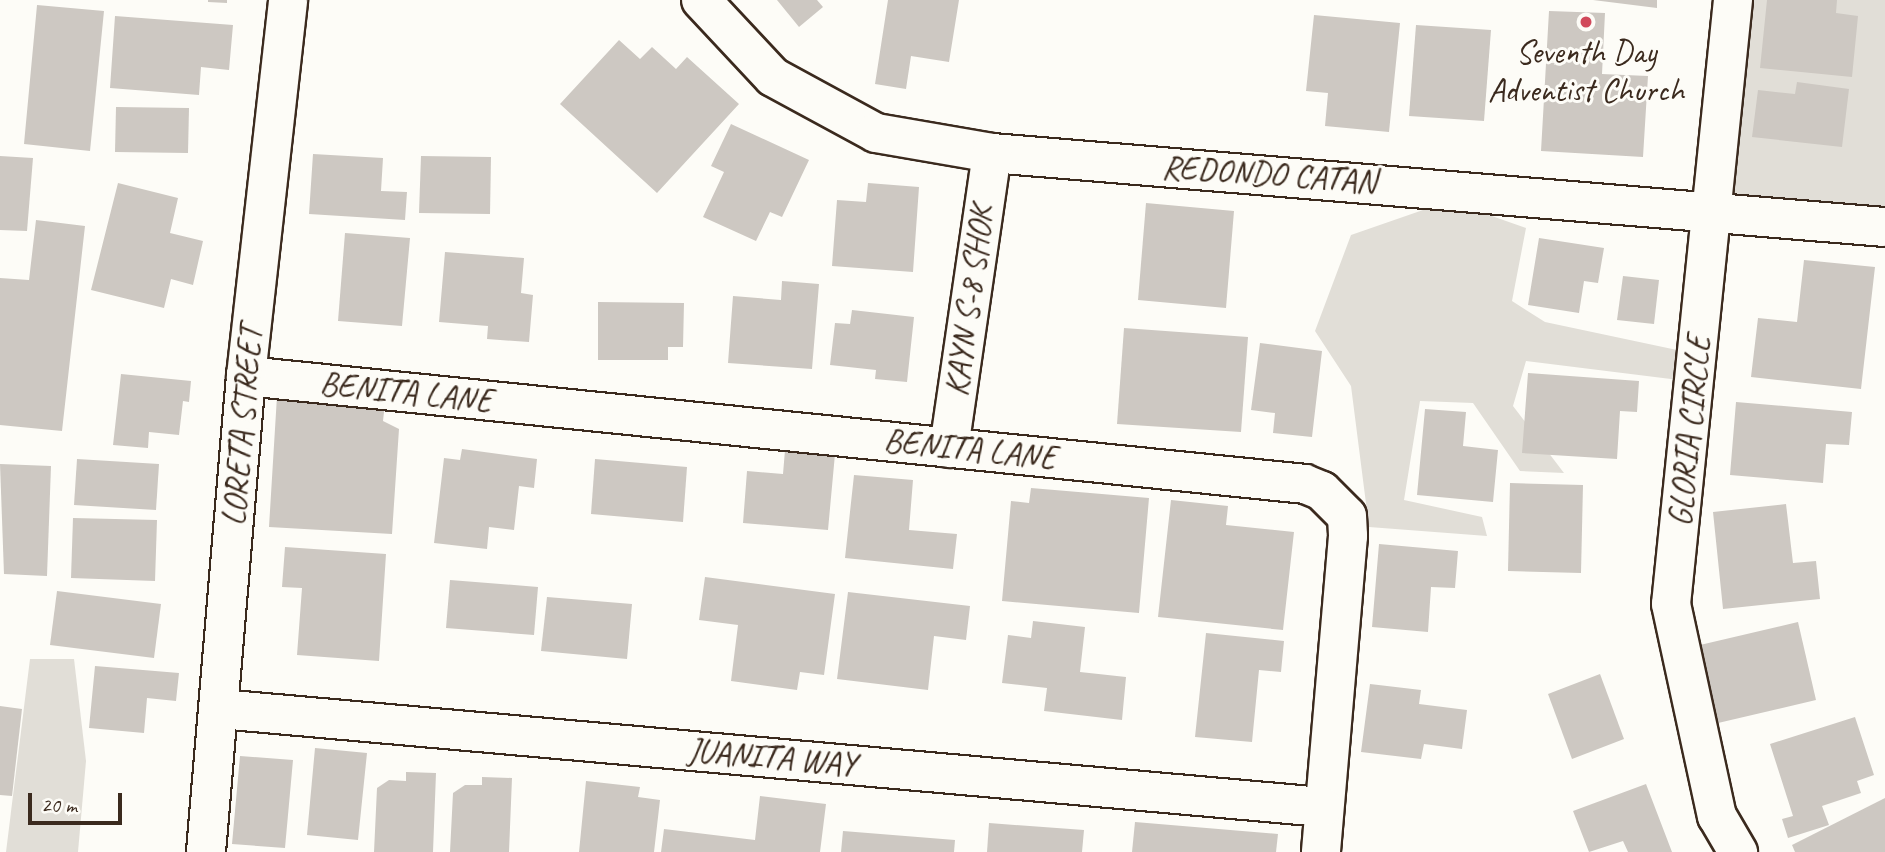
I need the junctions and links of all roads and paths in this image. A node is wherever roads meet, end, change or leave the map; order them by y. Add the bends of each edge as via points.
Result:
1 (288, 0) edge
2 (701, 0) edge
3 (1732, 0) edge
4 (992, 153) junction
5 (1714, 210) junction
6 (1885, 227) edge
7 (246, 376) junction
8 (949, 448) junction
9 (220, 709) junction
10 (1323, 807) junction
11 (206, 852) edge
12 (1321, 852) edge
13 (1738, 852) edge

1 - 7 street, LORETA STREET
2 - 4 street, REDONDO CATAN via 774,78 876,133
3 - 5 street, GLORIA CIRCLE
4 - 5 street, REDONDO CATAN
4 - 8 street, KAYN S-8 SHOK
5 - 6 street, REDONDO CATAN
5 - 13 street, GLORIA CIRCLE via 1671,604 1717,816
7 - 8 street, BENITA LANE
7 - 9 street, LORETA STREET
8 - 10 street, BENITA LANE via 1305,484 1336,501 1346,516 1348,536
9 - 10 street, JUANITA WAY
9 - 11 street, LORETA STREET
10 - 12 street, BENITA LANE

